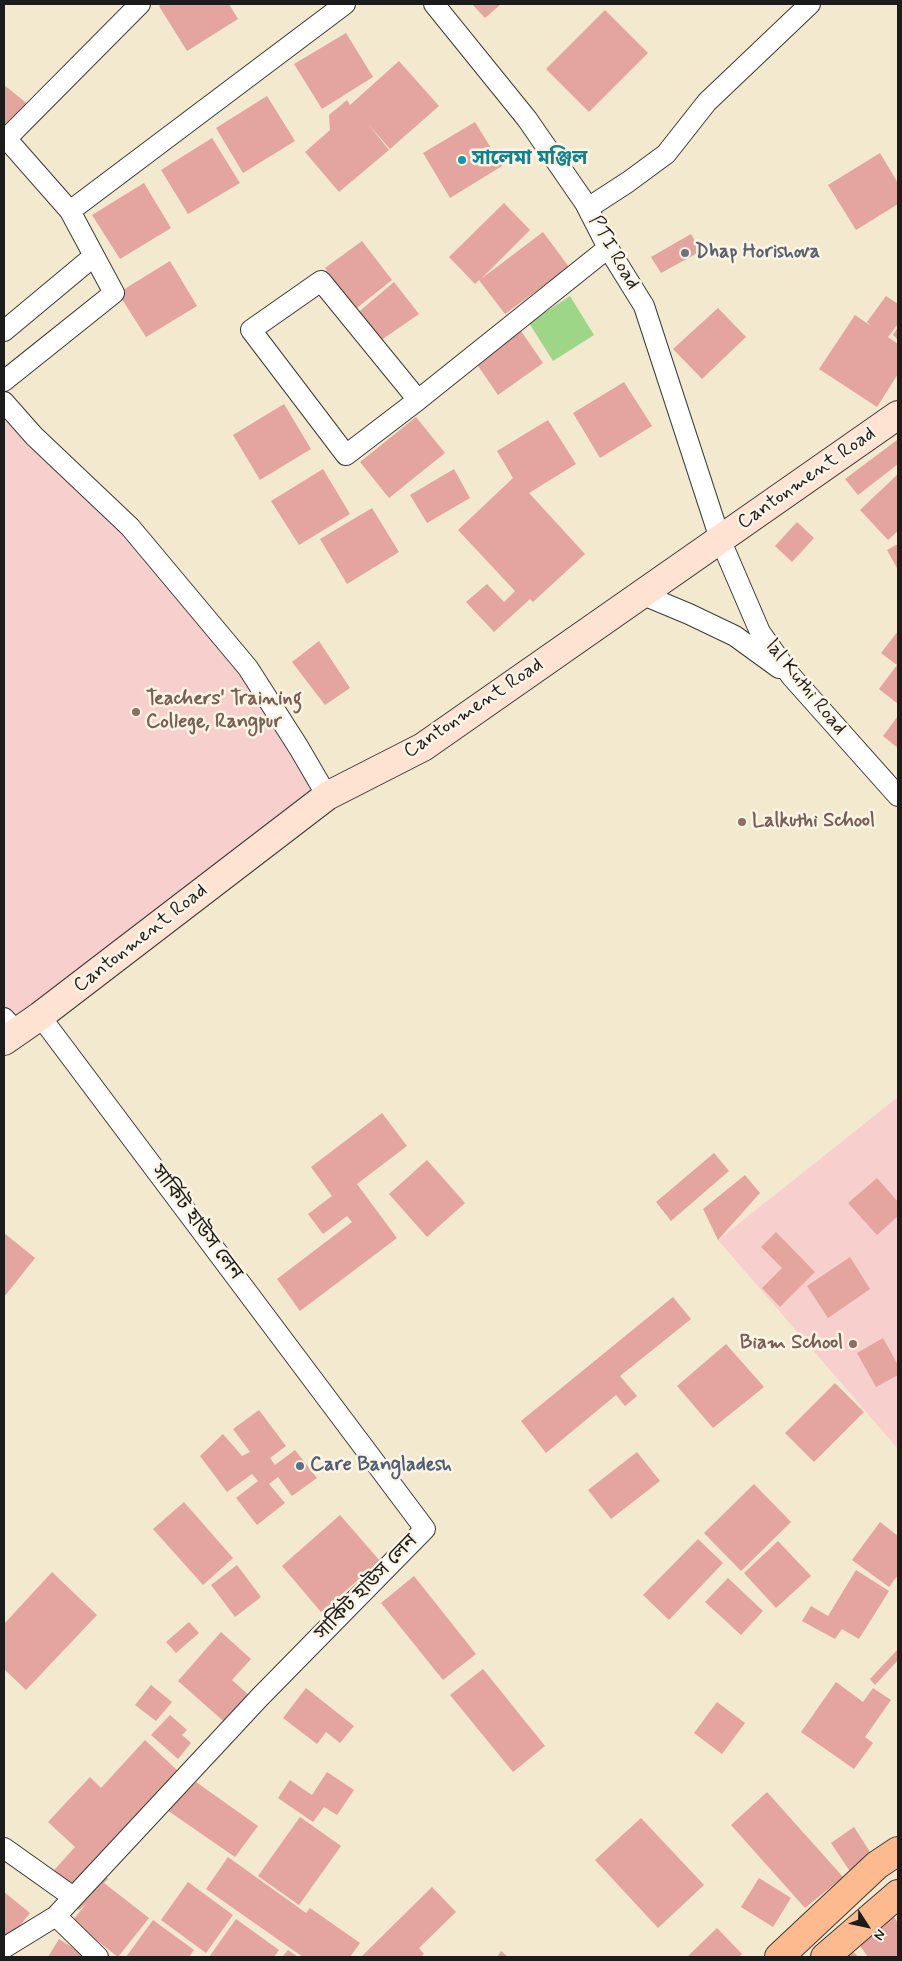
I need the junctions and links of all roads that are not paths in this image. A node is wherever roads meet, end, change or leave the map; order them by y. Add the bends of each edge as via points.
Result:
1 (140, 4) edge
2 (345, 4) edge
3 (434, 4) edge
4 (810, 4) edge
5 (5, 137) edge
6 (588, 208) junction
7 (70, 212) junction
8 (608, 248) junction
9 (94, 256) junction
10 (4, 331) edge
11 (4, 381) edge
12 (418, 400) junction
13 (4, 402) edge
14 (898, 416) edge
15 (720, 539) junction
16 (641, 594) junction
17 (791, 676) junction
18 (327, 796) junction
19 (898, 796) edge
20 (40, 1016) junction
21 (8, 1031) edge
22 (4, 1848) edge
23 (898, 1851) edge
24 (898, 1894) edge
25 (73, 1897) junction
26 (56, 1916) junction
27 (4, 1948) edge
28 (98, 1957) edge
29 (779, 1957) edge
30 (825, 1957) edge

1 - 5 street
2 - 7 street
3 - 6 street, PTI Road via 527,119
4 - 6 street via 707,102 666,154
5 - 7 street
6 - 8 street, PTI Road
7 - 9 street
8 - 12 street
8 - 15 street, PTI Road via 644,306
9 - 10 street
9 - 11 street via 114,293
12 - 12 street via 321,281 251,330 346,455
13 - 18 street via 34,436 130,527 248,668
14 - 15 main road, Cantonment Road
15 - 16 main road, Cantonment Road
15 - 17 street, lal Kuthi Road via 760,632
16 - 17 street via 735,636
16 - 18 main road, Cantonment Road via 424,747
17 - 19 street, lal Kuthi Road
18 - 20 main road, Cantonment Road
20 - 21 main road, Cantonment Road
20 - 25 street, সার্কিট হাউস লেন via 425,1529 260,1697
22 - 25 street
23 - 29 highway via 878,1865
24 - 30 highway
25 - 26 street, সার্কিট হাউস লেন
26 - 27 street, সার্কিট হাউস লেন
26 - 28 street

